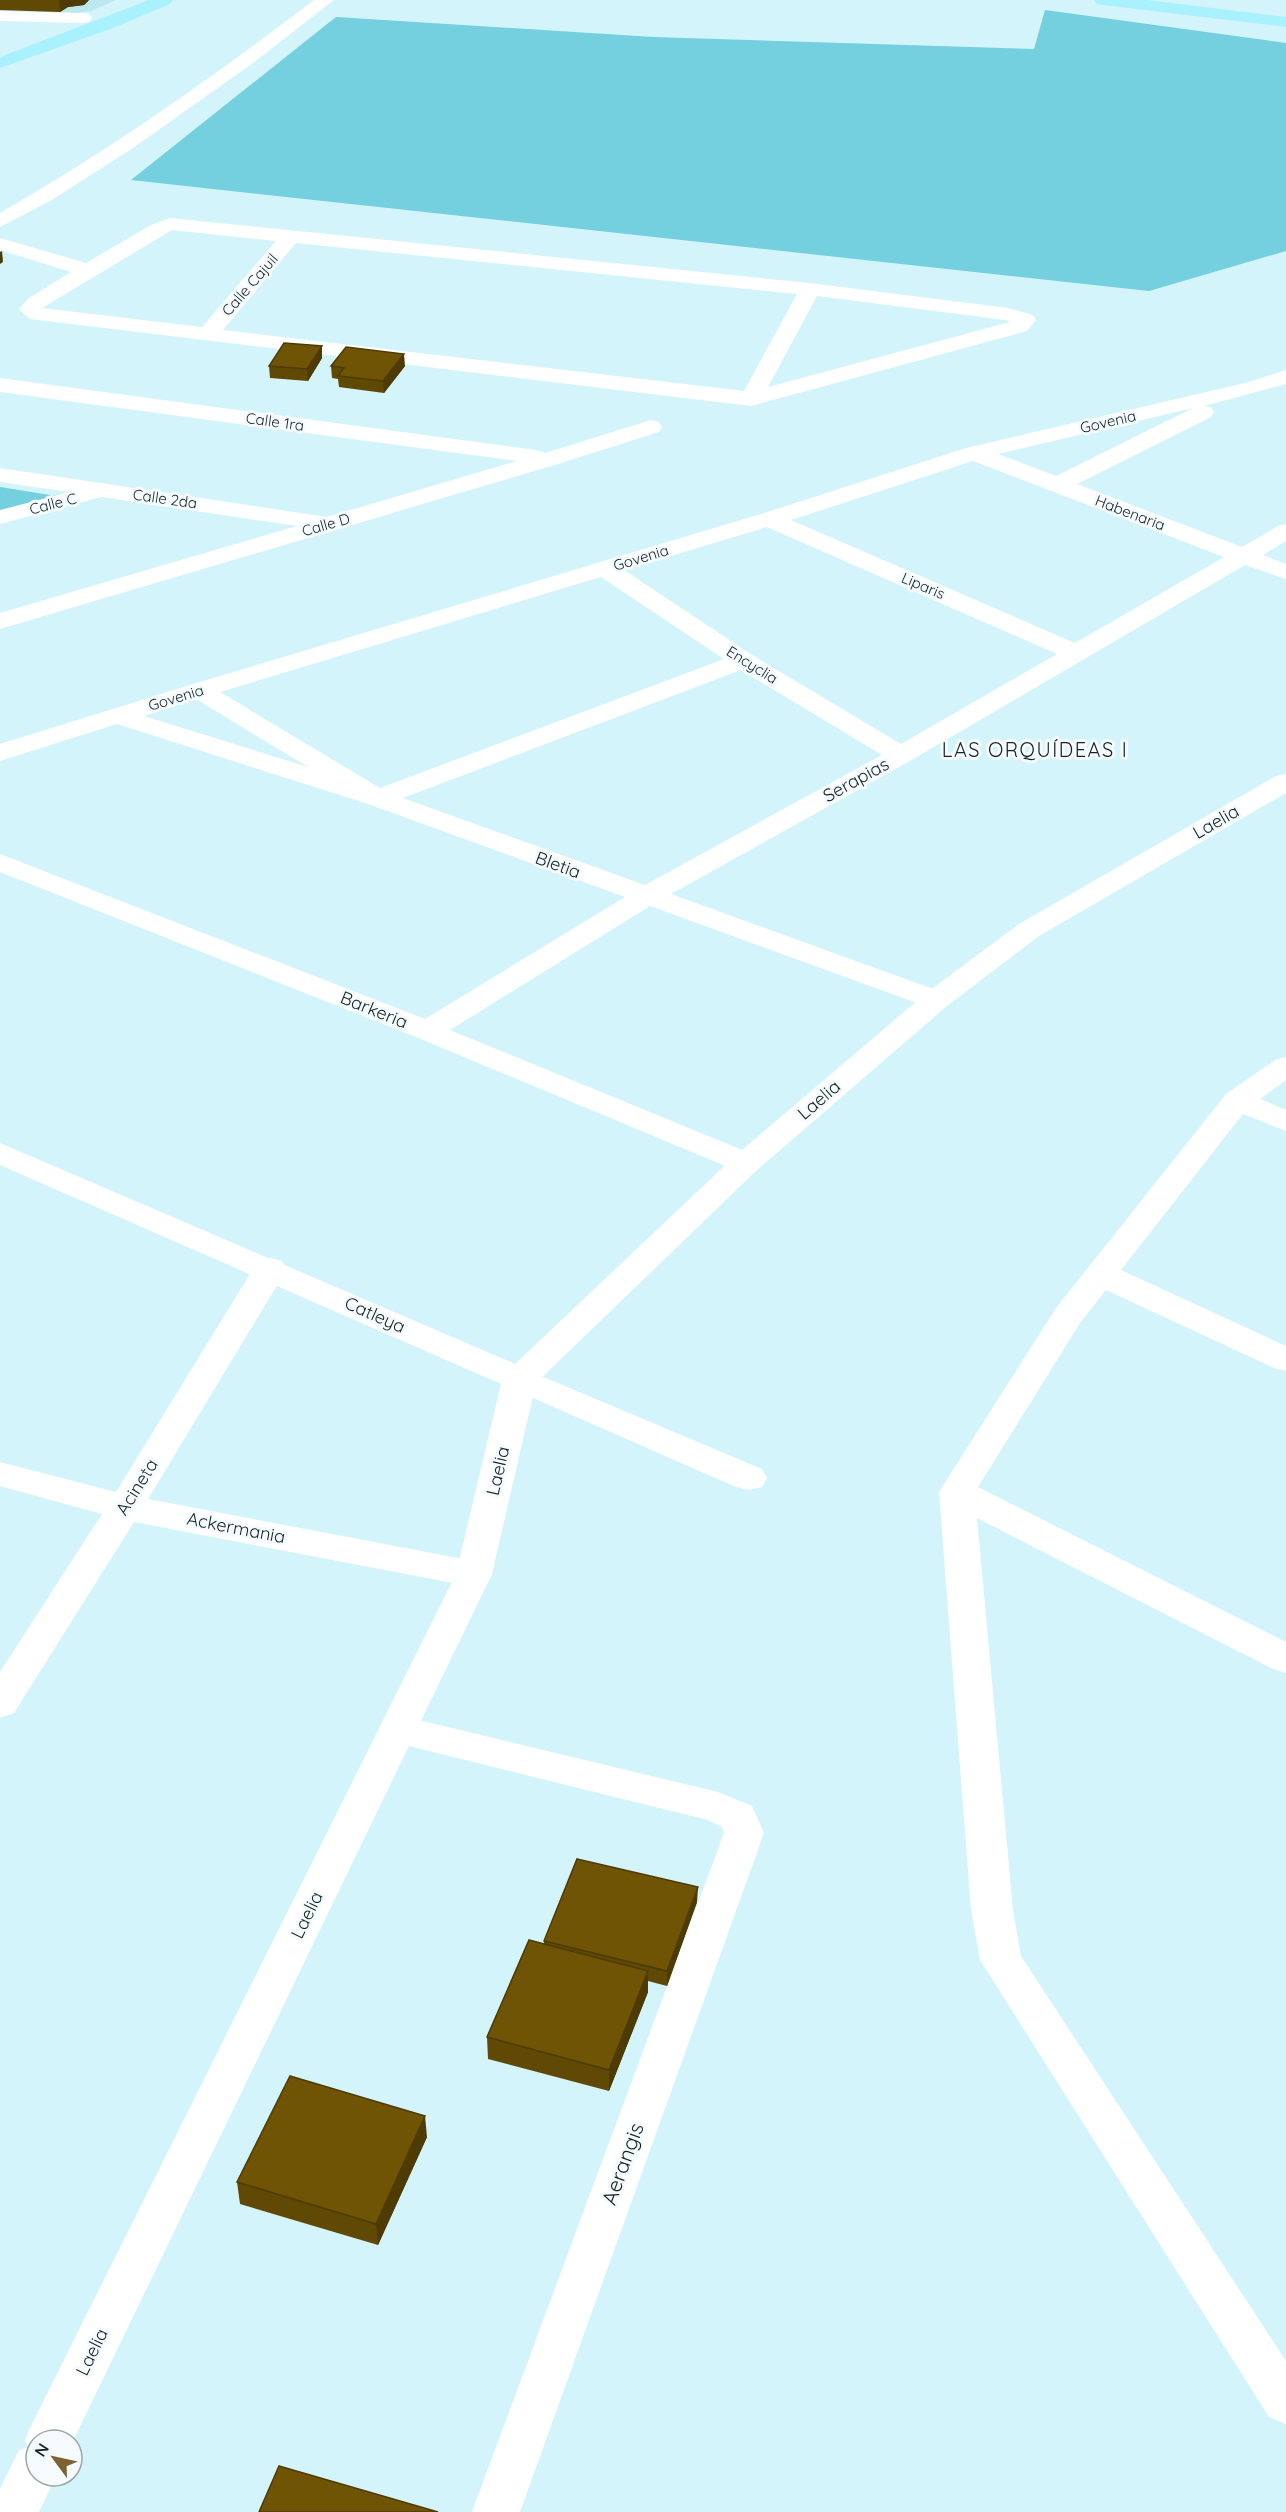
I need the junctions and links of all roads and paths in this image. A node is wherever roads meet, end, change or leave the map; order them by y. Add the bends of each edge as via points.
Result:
1 (126, 0) edge
2 (164, 0) edge
3 (325, 0) edge
4 (1103, 0) edge
5 (1199, 0) edge
6 (1286, 10) edge
7 (0, 16) edge
8 (83, 18) junction
9 (1286, 22) edge
10 (0, 50) edge
11 (0, 63) edge
12 (0, 221) edge
13 (292, 235) junction
14 (0, 244) edge
15 (90, 271) junction
16 (810, 290) junction
17 (207, 335) junction
18 (1286, 376) edge
19 (0, 386) edge
20 (1251, 388) junction
21 (751, 399) junction
22 (651, 427) dead end
23 (974, 453) junction
24 (550, 459) junction
25 (0, 475) edge
26 (1057, 485) junction
27 (107, 491) junction
28 (0, 517) edge
29 (769, 519) junction
30 (330, 524) junction
31 (1286, 531) edge
32 (1243, 556) junction
33 (605, 569) junction
34 (1286, 572) edge
35 (0, 621) edge
36 (1076, 653) junction
37 (743, 660) junction
38 (199, 690) junction
39 (118, 716) junction
40 (0, 753) edge
41 (902, 755) junction
42 (1286, 782) edge
43 (378, 798) junction
44 (0, 862) edge
45 (645, 897) junction
46 (936, 1000) junction
47 (428, 1031) junction
48 (1286, 1066) edge
49 (1237, 1101) junction
50 (1286, 1121) edge
51 (0, 1153) edge
52 (746, 1164) junction
53 (270, 1269) junction
54 (1101, 1274) junction
55 (1286, 1360) edge
56 (520, 1378) junction
57 (0, 1474) edge
58 (749, 1478) dead end
59 (957, 1492) junction
60 (125, 1507) junction
61 (474, 1574) junction
62 (1286, 1659) edge
63 (0, 1703) edge
64 (398, 1730) junction
65 (1286, 2402) edge
66 (55, 2428) edge
67 (25, 2488) edge
68 (504, 2510) edge
69 (14, 2512) edge

1 - 8 main road
2 - 11 main road
3 - 12 street via 153,125
4 - 9 main road
5 - 6 main road
7 - 8 street
8 - 10 main road
13 - 15 street via 170,224
13 - 16 street
13 - 17 street, Calle Cajuil
14 - 15 street
15 - 17 street via 30,309 38,314
16 - 21 street
16 - 21 street via 1008,314 1025,320 1019,326
17 - 21 street
18 - 20 street, Govenia
19 - 24 street, Calle 1ra
20 - 23 street, Govenia
20 - 26 street
22 - 24 street, Calle D
23 - 26 street, Habenaria
23 - 29 street, Govenia
24 - 30 street, Calle D
25 - 27 street, Calle 2da
26 - 32 street, Habenaria
27 - 28 street, Calle C
27 - 30 street, Calle 2da
29 - 33 street, Govenia
29 - 36 street, Liparis
30 - 35 street, Calle D
31 - 32 street, Serapias
32 - 34 street, Habenaria
32 - 36 street, Serapias
33 - 37 street, Encyclia
33 - 38 street, Govenia
36 - 41 street, Serapias
37 - 41 street, Encyclia
37 - 43 street
38 - 39 street, Govenia
38 - 43 street, Bletia
39 - 40 street, Govenia
39 - 43 street
41 - 45 street, Serapias
42 - 46 street, Laelia via 1029,930
43 - 45 street, Bletia
44 - 47 street, Barkeria
45 - 46 street, Bletia
45 - 47 street, Serapias
46 - 52 street, Laelia
47 - 52 street, Barkeria
48 - 49 street
49 - 50 street
49 - 54 street
51 - 53 street, Catleya
52 - 56 street, Laelia
53 - 56 street, Catleya
53 - 60 street, Acineta
54 - 55 street
54 - 59 street via 1068,1316
56 - 58 street, Catleya
56 - 61 street, Laelia
57 - 60 street, Ackermania
59 - 62 street
59 - 65 street via 992,1910 1001,1960
60 - 61 street, Ackermania
60 - 63 street, Acineta
61 - 64 street, Laelia
64 - 66 street, Laelia
64 - 68 street, Aerangis via 718,1807 738,1817 744,1833
67 - 69 street

